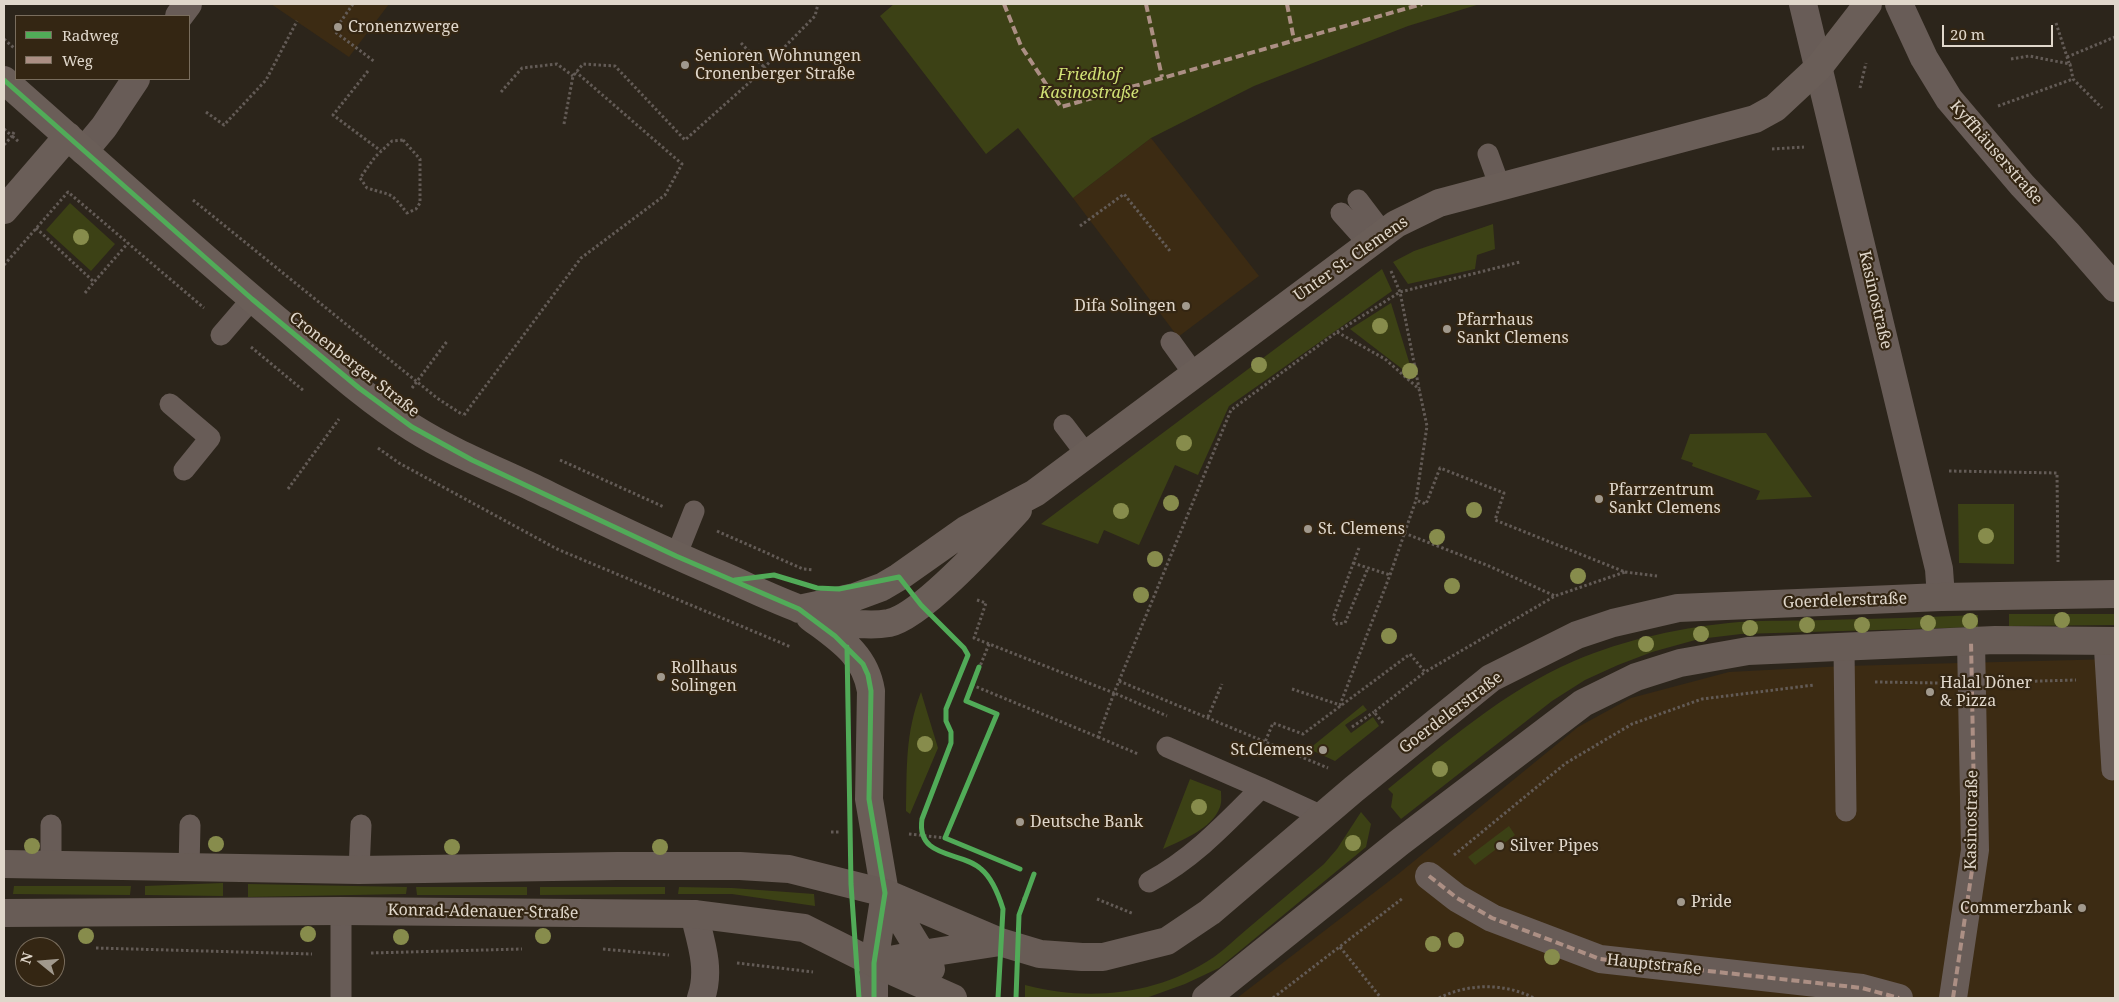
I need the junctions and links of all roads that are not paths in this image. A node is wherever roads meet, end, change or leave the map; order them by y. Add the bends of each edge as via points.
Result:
1 (188, 4) edge
2 (1803, 4) edge
3 (1868, 4) edge
4 (1899, 4) edge
5 (180, 15) edge
6 (1819, 67) junction
7 (4, 80) edge
8 (135, 80) edge
9 (76, 144) junction
10 (1488, 154) dead end
11 (1500, 187) junction
12 (1350, 207) dead end
13 (4, 210) edge
14 (1376, 238) junction
15 (2115, 288) edge
16 (252, 299) junction
17 (224, 331) road end
18 (1171, 342) dead end
19 (1194, 374) junction
20 (170, 404) dead end
21 (1064, 425) dead end
22 (1086, 454) junction
23 (184, 470) dead end
24 (1035, 493) junction
25 (693, 515) road end
26 (676, 556) junction
27 (2115, 594) edge
28 (1941, 597) junction
29 (799, 609) junction
30 (2109, 641) edge
31 (1971, 642) junction
32 (1844, 648) junction
33 (1168, 747) dead end
34 (2112, 770) dead end
35 (1261, 788) junction
36 (1846, 811) dead end
37 (1322, 816) junction
38 (51, 825) dead end
39 (190, 825) dead end
40 (361, 825) dead end
41 (4, 864) edge
42 (51, 865) junction
43 (189, 868) junction
44 (359, 870) junction
45 (1429, 876) road end
46 (1150, 882) dead end
47 (885, 894) junction
48 (341, 911) junction
49 (4, 913) edge
50 (694, 914) junction
51 (1000, 942) junction
52 (922, 954) junction
53 (874, 963) junction
54 (948, 997) edge
55 (342, 998) edge
56 (701, 998) edge
57 (874, 998) edge
58 (1206, 998) edge
59 (1899, 998) edge
60 (1953, 998) edge

1 - 5 street
2 - 6 street, Kasinostraße
3 - 6 street, Unter St. Clemens
4 - 15 street, Kyffhäuserstraße via 1935,78 1965,118
6 - 11 street, Unter St. Clemens via 1775,108 1754,119
6 - 28 street, Kasinostraße via 1939,569
7 - 9 street, Cronenberger Straße
8 - 9 street via 104,126
9 - 13 street
9 - 16 street, Cronenberger Straße
10 - 11 lane
11 - 14 street, Unter St. Clemens via 1439,203 1396,224
12 - 14 lane
14 - 19 street, Unter St. Clemens
16 - 17 lane
16 - 26 street, Cronenberger Straße via 412,428 472,460
18 - 19 lane
19 - 22 street, Unter St. Clemens
20 - 23 lane via 210,438
21 - 22 lane
22 - 24 street, Unter St. Clemens
24 - 29 street, Unter St. Clemens via 967,529 882,587
24 - 29 street, Unter St. Clemens via 942,587 921,606 893,622 849,623
25 - 26 lane
26 - 29 street, Cronenberger Straße
27 - 28 main road, Goerdelerstraße
28 - 37 main road, Goerdelerstraße via 1678,608 1577,635 1491,678
29 - 47 street via 849,648 868,675 869,799
30 - 31 main road
30 - 34 lane via 2106,679
31 - 32 main road
31 - 60 street, Kasinostraße via 1975,850
32 - 36 lane
32 - 58 main road via 1748,651 1680,663 1636,677 1583,703 1400,842
33 - 35 lane
35 - 37 lane
35 - 46 lane via 1197,851
37 - 51 main road, Goerdelerstraße via 1210,912 1167,941 1103,957 1040,954
38 - 42 lane
39 - 43 lane
40 - 44 lane
41 - 42 main road
42 - 43 main road
43 - 44 main road
44 - 47 main road via 740,866 789,869
45 - 59 street, Hauptstraße via 1457,898 1492,918 1600,959 1862,988
47 - 51 main road, Goerdelerstraße
47 - 52 main road
47 - 53 main road
48 - 49 main road, Konrad-Adenauer-Straße
48 - 50 main road, Konrad-Adenauer-Straße
48 - 55 lane
50 - 53 main road, Konrad-Adenauer-Straße via 804,928
50 - 56 street via 705,960 706,976
51 - 52 main road
52 - 53 main road
52 - 54 main road
53 - 54 main road, Konrad-Adenauer-Straße
53 - 57 street

